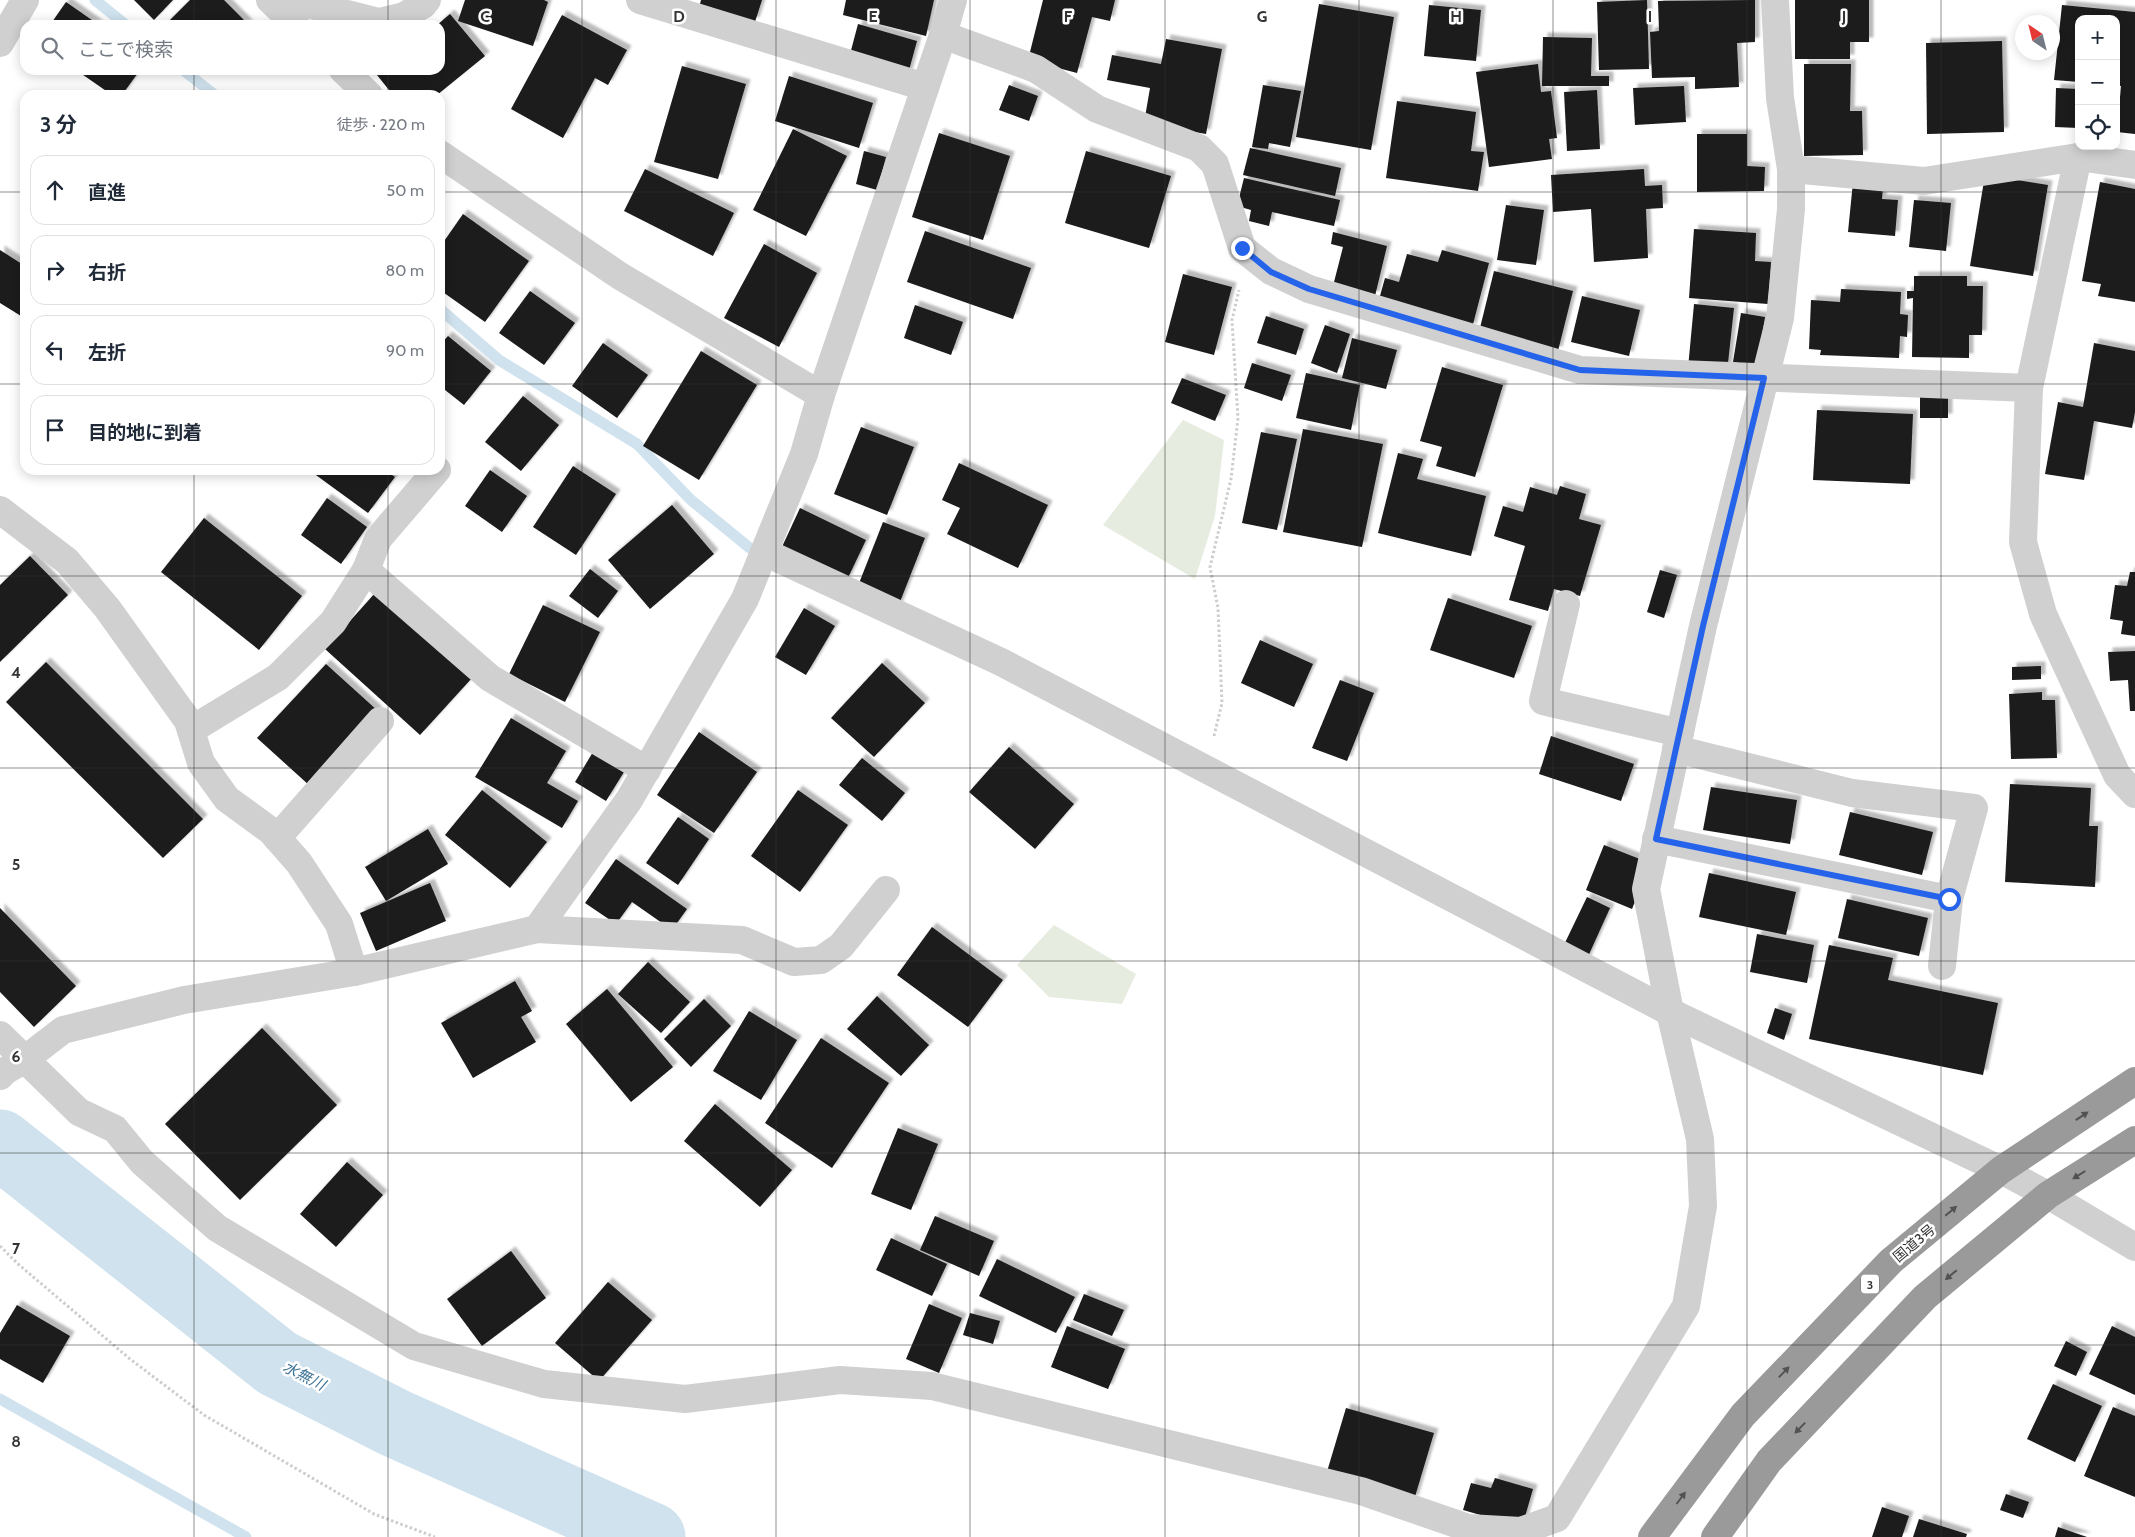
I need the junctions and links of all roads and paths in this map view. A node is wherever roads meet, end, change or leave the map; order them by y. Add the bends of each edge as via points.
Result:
1 (26, 0) edge
2 (270, 0) edge
3 (291, 0) edge
4 (427, 0) edge
5 (640, 0) edge
6 (953, 0) edge
7 (1775, 0) edge
8 (291, 20) edge
9 (371, 20) edge
10 (387, 20) edge
11 (943, 35) junction
12 (0, 43) edge
13 (348, 75) edge
14 (925, 87) junction
15 (364, 90) edge
16 (445, 157) edge
17 (2078, 157) junction
18 (2135, 165) edge
19 (1791, 169) junction
20 (1248, 253) junction
21 (1764, 378) junction
22 (2029, 388) junction
23 (821, 394) junction
24 (433, 475) edge
25 (0, 510) edge
26 (764, 552) junction
27 (366, 570) junction
28 (1566, 604) dead end
29 (380, 721) dead end
30 (191, 730) junction
31 (1678, 741) junction
32 (1206, 768) junction
33 (647, 770) junction
34 (2135, 794) edge
35 (277, 838) junction
36 (1656, 839) junction
37 (886, 890) dead end
38 (1949, 899) junction
39 (537, 929) junction
40 (1942, 966) dead end
41 (354, 972) junction
42 (1670, 1012) junction
43 (0, 1035) edge
44 (10, 1069) edge
45 (2135, 1081) edge
46 (2135, 1140) edge
47 (2001, 1170) junction
48 (2048, 1195) junction
49 (0, 1246) edge
50 (2135, 1247) edge
51 (435, 1537) edge
52 (1652, 1537) edge
53 (1716, 1537) edge

1 - 12 street
2 - 8 street
3 - 9 street
4 - 10 street via 423,6 404,16
5 - 14 street
6 - 11 street
7 - 19 street via 1780,98
11 - 14 street
11 - 20 street via 1036,69 1097,109 1199,148 1214,164 1242,248
13 - 15 street
14 - 23 street
16 - 23 street via 620,276
17 - 18 street
17 - 19 street via 1924,181
17 - 22 street
19 - 21 street via 1791,209 1780,318
20 - 21 street via 1271,272 1309,289 1580,370
20 - 32 path via 1232,320 1238,418 1231,479 1210,567 1218,608 1222,703
21 - 22 street
21 - 31 street
22 - 34 street via 2023,542 2043,614 2118,776
23 - 26 street via 804,454
24 - 27 street via 378,539
25 - 30 street via 67,561 107,608 188,721
26 - 32 street via 1001,662
26 - 33 street via 745,599
27 - 30 street via 333,622 278,677
27 - 33 street via 490,678
28 - 31 street via 1543,701
29 - 35 street
30 - 35 street via 201,763 227,799
31 - 36 street
31 - 38 street via 1852,793 1974,808
32 - 42 street
33 - 39 street
35 - 41 street via 299,862 339,924
36 - 38 street
36 - 42 street via 1646,889
37 - 39 street via 841,946 821,960 794,962 742,940
38 - 40 street
39 - 41 street
41 - 44 street via 184,1000 63,1030
42 - 44 street via 1700,1139 1703,1206 1686,1306 1557,1518 1521,1531 1468,1528 1361,1491 932,1386 840,1380 685,1398 544,1384 414,1346 217,1228 142,1162 115,1129 78,1112
42 - 47 street
43 - 44 street
47 -> 45 highway, 国道3号 / 3
46 -> 48 highway
47 - 48 street
52 -> 47 highway, 国道3号 / 3 via 1743,1415 1891,1261
48 - 50 street
48 -> 53 highway via 1926,1297 1769,1461
49 - 51 path via 130,1359 204,1415 374,1514

